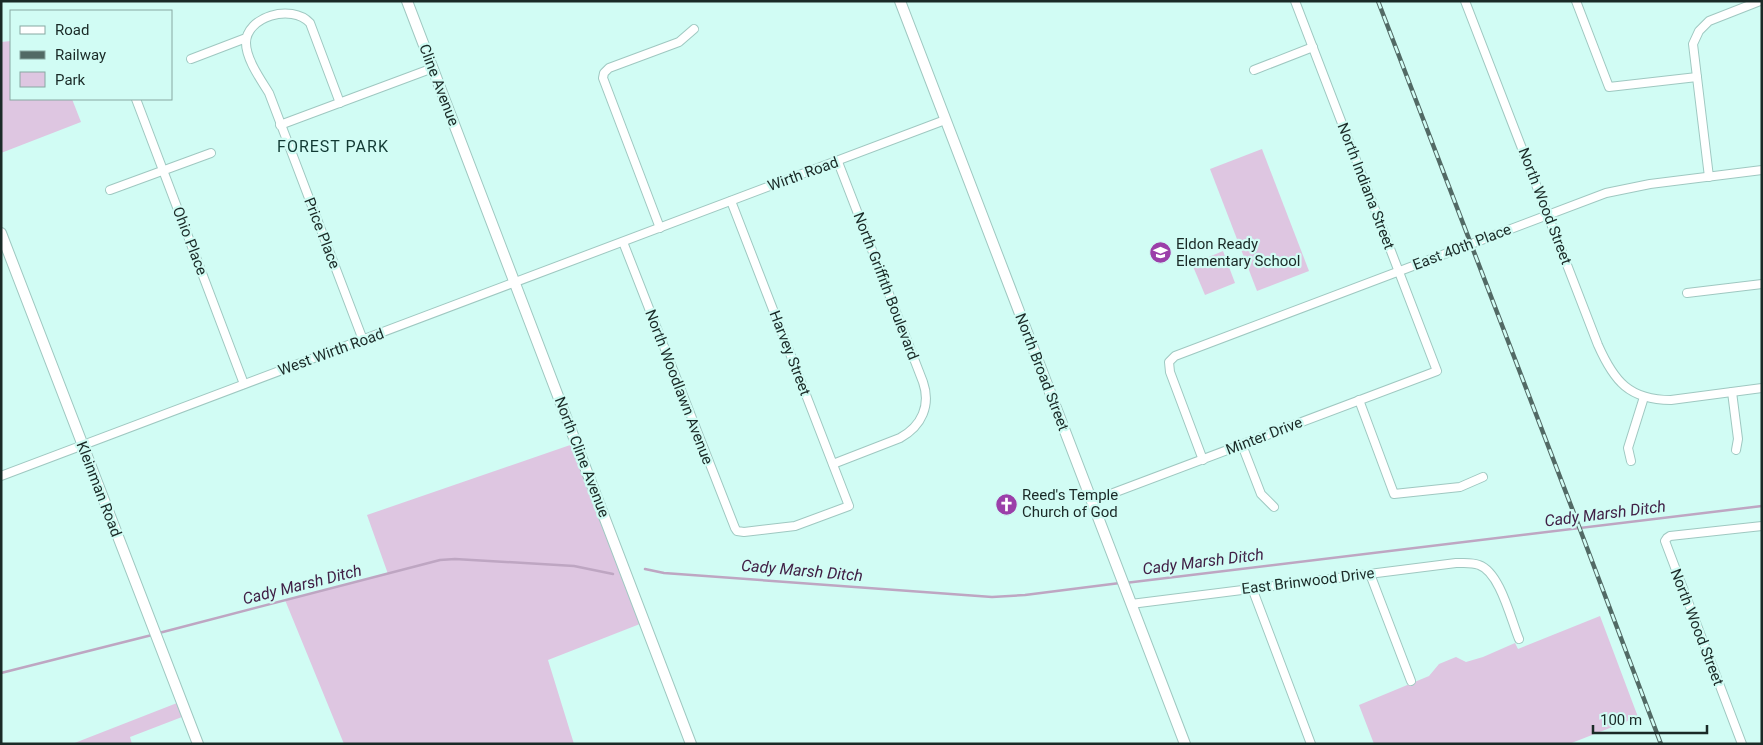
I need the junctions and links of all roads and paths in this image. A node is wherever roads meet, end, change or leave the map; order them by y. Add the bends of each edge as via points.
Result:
1 (407, 1) edge
2 (900, 1) edge
3 (1295, 1) edge
4 (1465, 1) edge
5 (1576, 1) edge
6 (1760, 1) edge
7 (694, 29) dead end
8 (246, 38) junction
9 (1313, 47) junction
10 (191, 59) dead end
11 (433, 68) junction
12 (1254, 70) dead end
13 (1697, 77) junction
14 (136, 100) edge
15 (340, 103) junction
16 (945, 120) junction
17 (280, 125) junction
18 (211, 153) dead end
19 (838, 162) junction
20 (163, 170) junction
21 (472, 170) joint
22 (1762, 170) edge
23 (1709, 177) junction
24 (110, 190) dead end
25 (731, 201) junction
26 (1548, 215) junction
27 (660, 228) junction
28 (1, 234) edge
29 (623, 242) junction
30 (1399, 271) junction
31 (516, 283) junction
32 (1762, 284) edge
33 (1687, 293) dead end
34 (363, 340) junction
35 (1437, 371) joint
36 (244, 384) junction
37 (1762, 388) edge
38 (1732, 392) junction
39 (1644, 397) junction
40 (1359, 400) junction
41 (1242, 445) junction
42 (82, 446) junction
43 (1736, 450) dead end
44 (1203, 460) junction
45 (1631, 461) dead end
46 (833, 464) junction
47 (1, 476) edge
48 (1483, 477) dead end
49 (1092, 502) junction
50 (849, 506) joint
51 (1274, 507) dead end
52 (1762, 526) edge
53 (1370, 574) junction
54 (1252, 588) junction
55 (1131, 604) junction
56 (1518, 639) dead end
57 (1411, 681) dead end
58 (198, 744) edge
59 (691, 744) edge
60 (1185, 744) edge
61 (1311, 744) edge
62 (1742, 744) edge

1 - 11 street, Cline Avenue
2 - 16 street, North Broad Street
3 - 9 street, North Indiana Street
4 - 26 street, North Wood Street
5 - 13 street via 1609,87
6 - 13 street via 1703,26 1694,44
7 - 27 street via 680,42 609,68 603,76
8 - 10 street
8 - 15 street via 268,16 287,12 304,17 310,23
8 - 17 street, Price Place via 255,71 268,93
9 - 12 street
9 - 30 street, North Indiana Street
11 - 15 street
11 - 21 street, Cline Avenue
13 - 23 street
14 - 20 street, Ohio Place
15 - 17 street
16 - 19 street, Wirth Road
16 - 49 street, North Broad Street
17 - 34 street, Price Place
18 - 20 street
19 - 25 street, Wirth Road
19 - 46 street, North Griffith Boulevard via 923,382 926,398 924,412 909,434
20 - 24 street
20 - 36 street, Ohio Place
21 - 31 street, North Cline Avenue
22 - 23 street, East 40th Place
23 - 26 street, East 40th Place via 1622,189
25 - 27 street, Wirth Road
25 - 46 street, Harvey Street
26 - 30 street, East 40th Place
26 - 39 street, North Wood Street via 1609,368 1624,386
27 - 29 street, West Wirth Road
28 - 42 street, Kleinman Road
29 - 31 street, West Wirth Road
29 - 50 street, North Woodlawn Avenue via 737,530 795,526
30 - 35 street, North Indiana Street
30 - 44 street, East 40th Place via 1171,359 1170,372
31 - 34 street, West Wirth Road
31 - 59 street, North Cline Avenue
32 - 33 street
34 - 36 street, West Wirth Road
35 - 40 street, Minter Drive
36 - 42 street, West Wirth Road
37 - 38 street
38 - 39 street via 1671,400
38 - 43 street via 1738,439
39 - 45 street via 1628,448
40 - 41 street, Minter Drive
40 - 48 street via 1394,494 1460,487
41 - 44 street, Minter Drive
41 - 51 street via 1261,494
42 - 47 street, West Wirth Road
42 - 58 street, Kleinman Road
44 - 49 street, Minter Drive
46 - 50 street, Harvey Street
49 - 55 street, North Broad Street
52 - 62 street, North Wood Street via 1666,539
53 - 54 street, East Brinwood Drive
53 - 56 street, East Brinwood Drive via 1456,563 1473,563 1485,568 1496,581
53 - 57 street
54 - 55 street, East Brinwood Drive
54 - 61 street
55 - 60 street, North Broad Street

